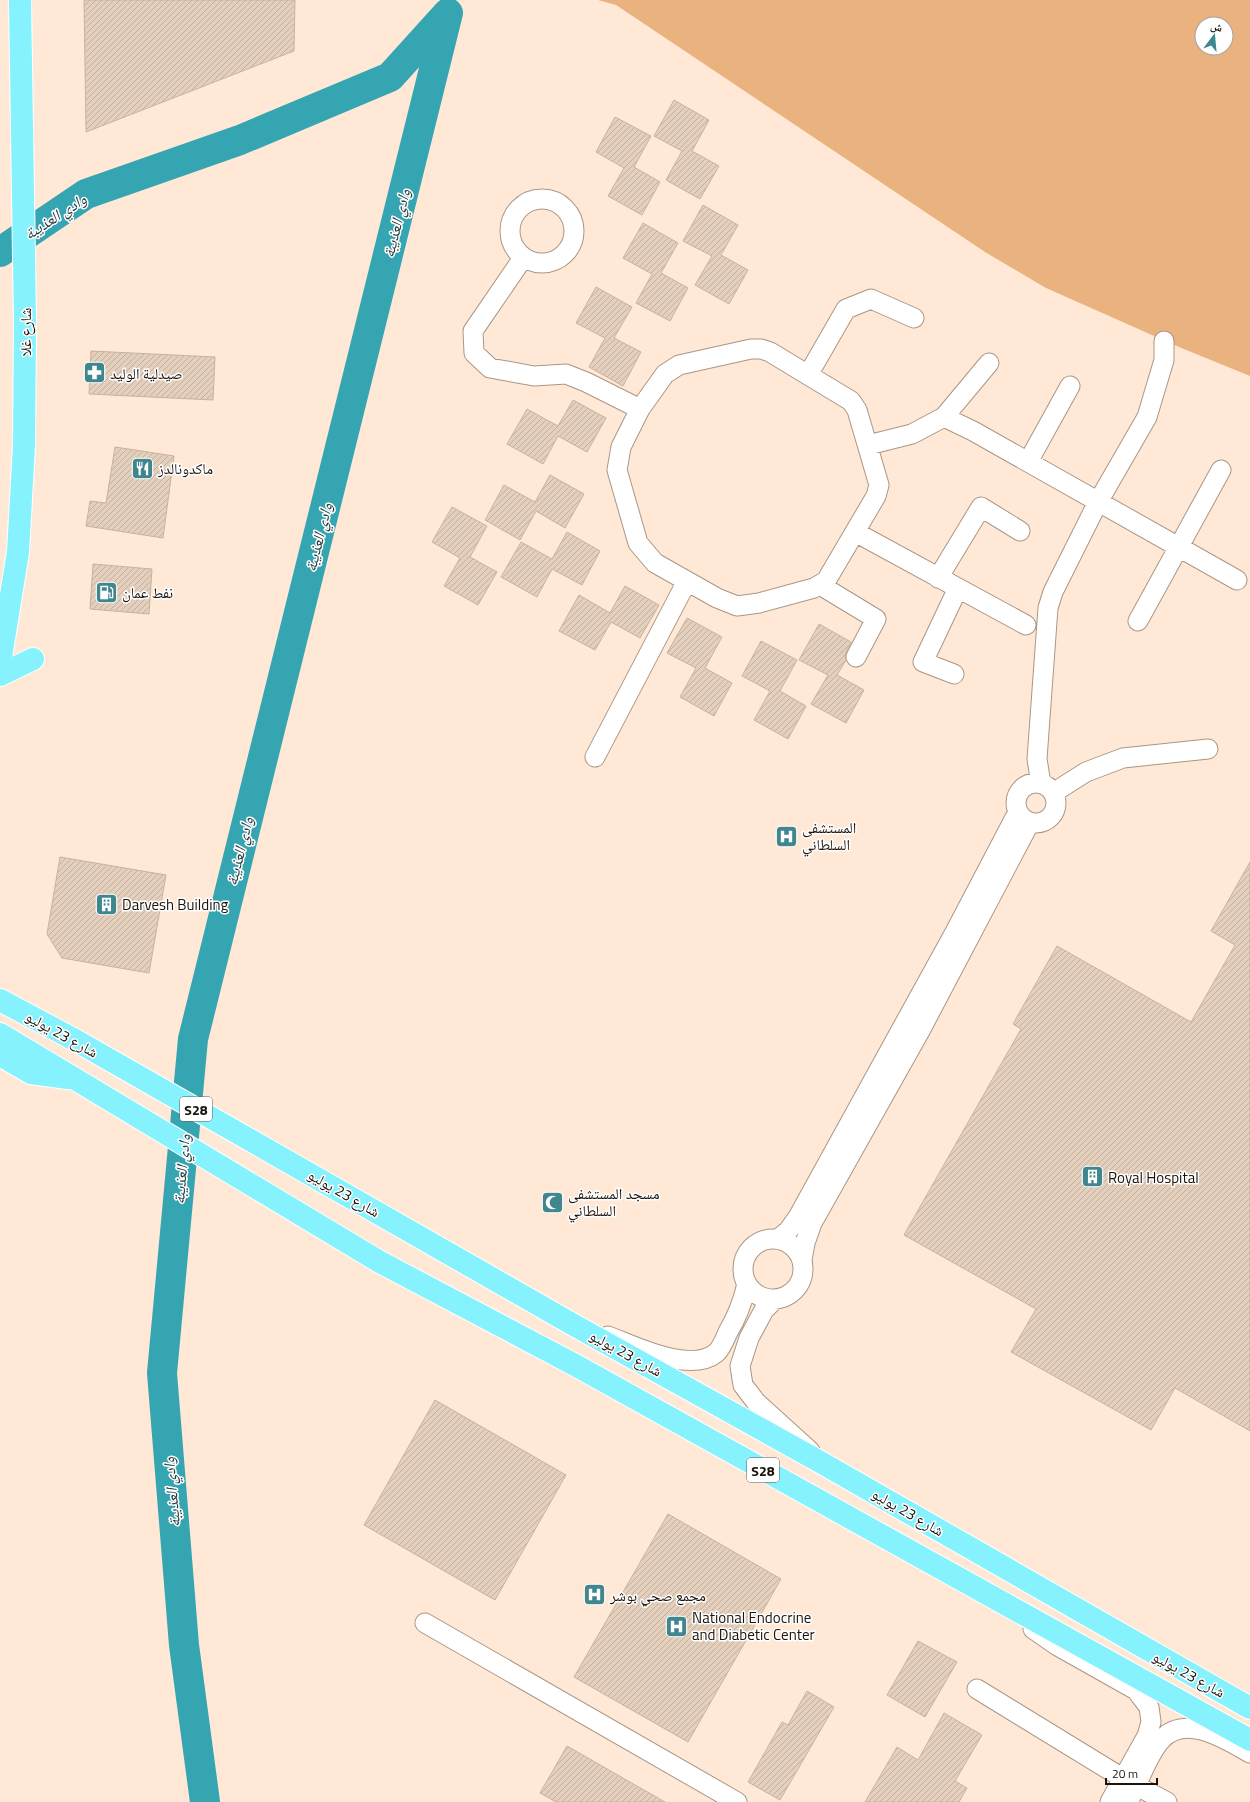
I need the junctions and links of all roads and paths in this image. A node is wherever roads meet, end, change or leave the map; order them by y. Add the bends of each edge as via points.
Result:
1 (20, 0) edge
2 (523, 258) dead end
3 (914, 318) dead end
4 (1164, 341) dead end
5 (989, 363) dead end
6 (808, 375) junction
7 (1070, 386) dead end
8 (640, 410) junction
9 (944, 417) junction
10 (868, 445) junction
11 (1028, 462) junction
12 (1221, 470) dead end
13 (1098, 502) junction
14 (1020, 531) dead end
15 (855, 532) junction
16 (1179, 547) junction
17 (938, 578) junction
18 (1238, 580) dead end
19 (687, 581) junction
20 (820, 585) junction
21 (958, 588) junction
22 (1138, 621) dead end
23 (1026, 625) dead end
24 (856, 657) dead end
25 (33, 659) dead end
26 (0, 663) edge
27 (954, 674) dead end
28 (0, 675) edge
29 (1208, 750) dead end
30 (595, 757) dead end
31 (1047, 788) junction
32 (1024, 817) junction
33 (0, 984) edge
34 (0, 1000) edge
35 (0, 1034) edge
36 (99, 1054) junction
37 (0, 1055) edge
38 (76, 1079) junction
39 (778, 1239) junction
40 (802, 1260) junction
41 (747, 1284) junction
42 (775, 1299) junction
43 (572, 1324) junction
44 (822, 1463) junction
45 (982, 1591) junction
46 (425, 1623) dead end
47 (977, 1689) dead end
48 (1250, 1708) edge
49 (1250, 1740) edge
50 (1250, 1753) edge
51 (1131, 1782) junction
52 (737, 1802) edge
53 (1110, 1802) edge
54 (1128, 1802) edge
55 (1168, 1802) edge

1 - 26 main road, شارع غلا via 25,321 24,446 18,552
2 - 8 street via 473,331 474,353 490,368 534,376 566,374
3 - 6 street via 871,299 846,309
4 - 13 street via 1164,360 1147,417
5 - 9 street
6 - 8 street via 770,352 751,349 679,365 665,374
6 - 10 street via 851,401 857,410
7 - 11 street
8 - 19 street via 621,447 618,470 624,495 638,543 655,563
9 - 10 street via 912,434
9 - 11 street
10 - 15 street via 879,485 876,496
11 - 13 street
12 - 16 street
13 - 16 street
13 - 31 street via 1053,592 1048,608 1037,758
14 - 17 street via 981,507
15 - 17 street
15 - 20 street via 826,581
16 - 18 street
16 - 22 street
17 - 21 street
19 - 20 street via 737,606 759,603
19 - 30 street
20 - 24 street via 876,619
21 - 23 street
21 - 27 street via 923,662
25 - 28 main road
29 - 31 street via 1123,758
31 - 32 street via 1029,784 1019,792 1016,803
31 - 32 street via 1056,802 1052,814 1042,822
32 - 39 street via 955,932 798,1217 788,1231
32 - 40 street via 921,1029 812,1223
33 - 36 main road via 86,1037
34 - 36 main road, شارع 23 يوليو / S28
35 - 38 main road, شارع 23 يوليو / S28
36 - 43 main road, شارع 23 يوليو / S28
37 - 38 main road via 31,1073
38 - 45 main road, شارع 23 يوليو / S28 via 380,1262 575,1366
39 - 40 street via 793,1246
39 - 41 street via 760,1242 747,1254 744,1264
40 - 42 street via 803,1276 800,1284 794,1292
41 - 42 street via 759,1296
41 - 43 street via 744,1300 730,1329 717,1353 706,1360 678,1361
42 - 44 street via 764,1310 749,1338 740,1366 743,1385 756,1402
43 - 44 main road, شارع 23 يوليو / S28
44 - 48 main road, شارع 23 يوليو / S28
45 - 49 main road, شارع 23 يوليو / S28
45 - 51 street via 1056,1645 1136,1690 1149,1707 1151,1722
46 - 52 street
47 - 51 street
50 - 51 street via 1199,1729 1174,1730 1161,1740
51 - 53 street
51 - 54 street
51 - 55 street

